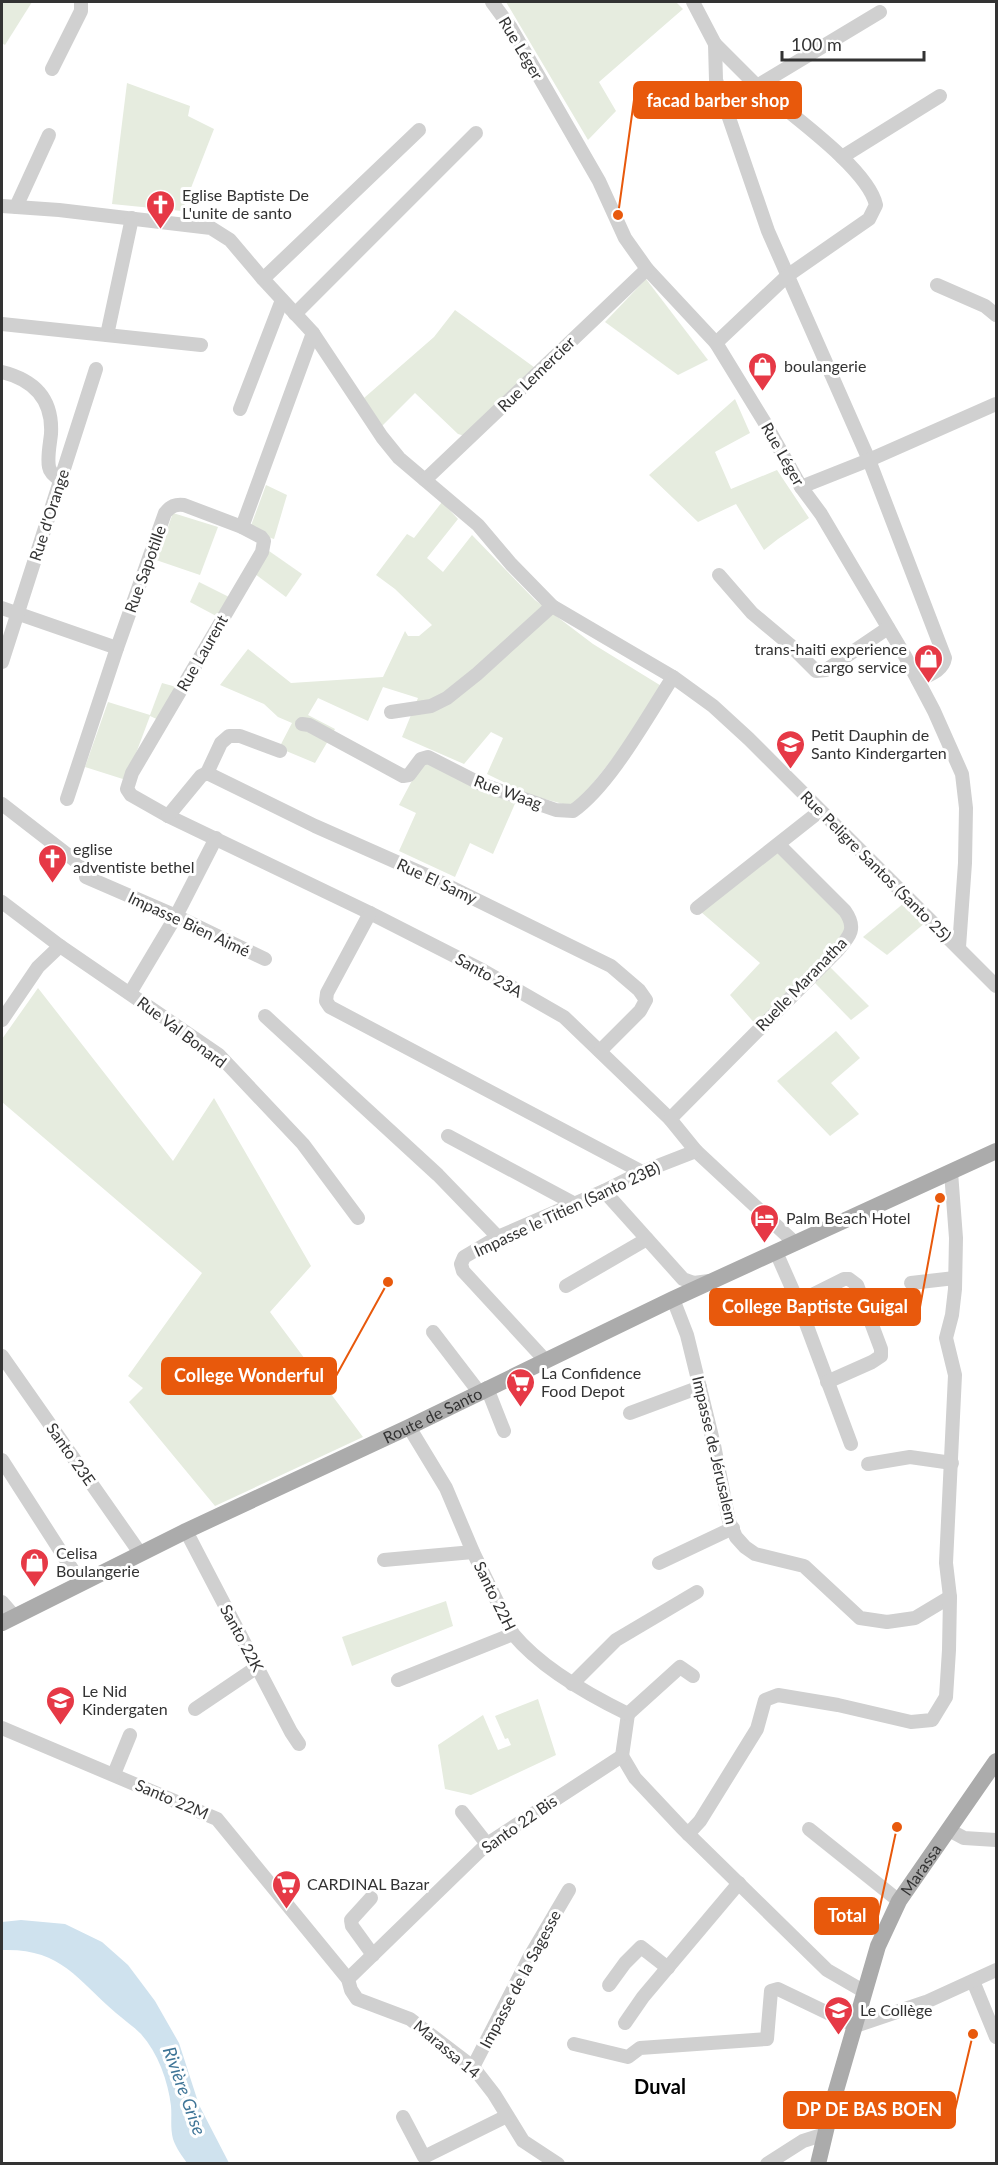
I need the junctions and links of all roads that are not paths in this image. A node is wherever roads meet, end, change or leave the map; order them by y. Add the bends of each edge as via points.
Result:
1 (81, 2) edge
2 (492, 2) edge
3 (699, 4) edge
4 (880, 12) dead end
5 (715, 44) junction
6 (52, 69) dead end
7 (758, 86) junction
8 (940, 96) dead end
9 (419, 130) dead end
10 (476, 133) dead end
11 (49, 135) dead end
12 (842, 157) junction
13 (2, 206) edge
14 (16, 207) junction
15 (132, 218) junction
16 (647, 269) junction
17 (787, 276) junction
18 (263, 279) junction
19 (936, 285) dead end
20 (282, 300) junction
21 (295, 314) junction
22 (996, 315) edge
23 (2, 324) edge
24 (313, 333) junction
25 (107, 335) junction
26 (716, 343) junction
27 (201, 345) dead end
28 (96, 369) dead end
29 (2, 372) edge
30 (996, 404) edge
31 (240, 409) dead end
32 (869, 460) junction
33 (60, 480) junction
34 (425, 480) junction
35 (801, 487) junction
36 (242, 527) junction
37 (719, 575) dead end
38 (552, 606) junction
39 (2, 608) edge
40 (18, 614) junction
41 (888, 628) junction
42 (117, 648) junction
43 (2, 662) edge
44 (673, 677) junction
45 (918, 680) junction
46 (391, 712) dead end
47 (302, 724) dead end
48 (280, 751) dead end
49 (207, 773) junction
50 (127, 789) joint
51 (67, 799) dead end
52 (2, 804) edge
53 (820, 812) junction
54 (168, 816) junction
55 (216, 838) junction
56 (778, 845) junction
57 (2, 902) edge
58 (697, 908) dead end
59 (370, 913) junction
60 (176, 916) junction
61 (60, 946) junction
62 (959, 947) junction
63 (265, 959) dead end
64 (996, 986) edge
65 (130, 993) junction
66 (4, 1013) edge
67 (265, 1016) dead end
68 (600, 1052) junction
69 (670, 1119) junction
70 (448, 1136) dead end
71 (696, 1151) junction
72 (996, 1151) edge
73 (642, 1172) junction
74 (951, 1172) junction
75 (604, 1191) junction
76 (573, 1203) junction
77 (358, 1218) dead end
78 (498, 1237) junction
79 (647, 1239) junction
80 (795, 1243) junction
81 (776, 1252) junction
82 (955, 1278) junction
83 (717, 1280) junction
84 (911, 1283) dead end
85 (566, 1286) dead end
86 (673, 1299) junction
87 (798, 1302) junction
88 (433, 1332) dead end
89 (2, 1356) edge
90 (545, 1360) junction
91 (827, 1382) junction
92 (700, 1387) junction
93 (483, 1390) junction
94 (630, 1413) dead end
95 (409, 1427) junction
96 (504, 1431) dead end
97 (851, 1444) dead end
98 (2, 1460) edge
99 (952, 1463) junction
100 (868, 1464) dead end
101 (733, 1528) junction
102 (186, 1531) junction
103 (473, 1552) junction
104 (140, 1553) junction
105 (384, 1560) dead end
106 (659, 1563) dead end
107 (81, 1583) junction
108 (697, 1592) dead end
109 (950, 1597) junction
110 (2, 1602) edge
111 (8, 1620) edge
112 (513, 1634) junction
113 (257, 1668) junction
114 (693, 1676) dead end
115 (398, 1680) dead end
116 (572, 1684) junction
117 (195, 1709) dead end
118 (628, 1714) junction
119 (2, 1728) edge
120 (130, 1735) dead end
121 (299, 1744) dead end
122 (621, 1756) junction
123 (996, 1761) edge
124 (114, 1774) junction
125 (462, 1812) dead end
126 (809, 1829) dead end
127 (949, 1830) junction
128 (688, 1834) junction
129 (996, 1840) edge
130 (487, 1844) junction
131 (739, 1883) junction
132 (569, 1890) dead end
133 (371, 1898) dead end
134 (899, 1901) junction
135 (373, 1955) junction
136 (668, 1968) junction
137 (996, 1970) edge
138 (348, 1979) junction
139 (973, 1981) junction
140 (609, 1985) dead end
141 (865, 1992) junction
142 (625, 2023) dead end
143 (855, 2026) junction
144 (996, 2037) edge
145 (574, 2044) dead end
146 (473, 2067) junction
147 (507, 2116) junction
148 (403, 2117) dead end
149 (825, 2134) junction
150 (787, 2151) junction
151 (558, 2163) edge
152 (768, 2163) edge
153 (794, 2163) edge
154 (818, 2163) edge

1 - 6 street via 81,11
2 - 16 street, Rue Léger via 599,181 625,238
3 - 5 street
4 - 7 street
5 - 7 street
5 - 17 street via 716,80
7 - 12 street
8 - 12 street
9 - 18 street
10 - 21 street
11 - 14 street
12 - 17 street via 874,199 874,213
13 - 14 street, Rue Peligre Santos (Santo 25)
14 - 15 street, Rue Peligre Santos (Santo 25)
15 - 18 street, Rue Peligre Santos (Santo 25) via 211,228 231,240
15 - 25 street
16 - 26 street, Rue Léger
16 - 34 street, Rue Lemercier
17 - 26 street
17 - 32 street
18 - 20 street, Rue Peligre Santos (Santo 25)
19 - 22 street via 985,306
20 - 21 street, Rue Peligre Santos (Santo 25)
20 - 31 street
21 - 24 street, Rue Peligre Santos (Santo 25)
23 - 25 street
24 - 34 street, Rue Peligre Santos (Santo 25) via 382,437
24 - 36 street
25 - 27 street
26 - 35 street, Rue Léger
28 - 33 street, Rue d'Orange
29 - 33 street via 40,391 51,430 48,466
30 - 32 street
32 - 35 street
32 - 45 street via 945,658 938,670
33 - 40 street, Rue d'Orange
34 - 38 street, Rue Peligre Santos (Santo 25) via 478,525
35 - 41 street, Rue Léger
36 - 42 street, Rue Sapotille via 184,505 171,506 162,521
36 - 50 street, Rue Laurent via 261,537 262,552 132,773
37 - 41 street via 752,614 816,671 826,670
38 - 44 street, Rue Peligre Santos (Santo 25)
38 - 46 street via 447,698 431,706
39 - 40 street
40 - 42 street
40 - 43 street, Rue d'Orange
41 - 45 street, Rue Léger
42 - 51 street, Rue Sapotille
44 - 47 street, Rue Waag via 614,766 573,811 556,810 481,784 428,757 403,776
44 - 53 street, Rue Peligre Santos (Santo 25) via 720,713
45 - 62 street, Rue Léger via 962,774 966,807
48 - 49 street via 240,736 229,736 221,743
49 - 54 street
49 - 68 street, Rue El Samy via 611,966 646,1000
50 - 54 street, Santo 23A via 130,795
52 - 60 street, Impasse Bien Aimé via 86,869 86,877
53 - 56 street
53 - 62 street, Rue Peligre Santos (Santo 25)
54 - 55 street, Santo 23A
55 - 59 street, Santo 23A
55 - 60 street
56 - 58 street
56 - 69 street, Ruelle Maranatha via 845,911 851,930 838,950
57 - 61 street, Rue Val Bonard
59 - 68 street, Santo 23A via 564,1017
59 - 73 street via 327,993 330,1006
60 - 63 street, Impasse Bien Aimé
60 - 65 street
61 - 65 street, Rue Val Bonard
61 - 66 street via 38,967
62 - 64 street, Rue Peligre Santos (Santo 25)
65 - 77 street, Rue Val Bonard via 219,1055 303,1144
67 - 78 street via 438,1175
68 - 69 street, Santo 23A
69 - 71 street, Santo 23A
70 - 76 street
71 - 73 street, Impasse le Titien (Santo 23B)
71 - 80 street, Santo 23A
72 - 74 main road, Route de Santo
73 - 75 street, Impasse le Titien (Santo 23B)
74 - 80 main road, Route de Santo
74 - 82 street
75 - 76 street, Impasse le Titien (Santo 23B)
75 - 79 street
76 - 78 street, Impasse le Titien (Santo 23B)
78 - 90 street, Impasse le Titien (Santo 23B) via 464,1257 463,1271
79 - 83 street via 684,1279 694,1283
79 - 85 street
80 - 81 main road, Route de Santo
81 - 83 main road, Route de Santo
81 - 87 street
82 - 84 street
82 - 99 street via 946,1338 956,1374
83 - 86 main road, Route de Santo
86 - 90 main road, Route de Santo
86 - 92 street, Impasse de Jérusalem
87 - 91 street
87 - 91 street via 844,1279 853,1280 881,1349 881,1356 872,1362
88 - 93 street
89 - 104 street, Santo 23E
90 - 93 main road, Route de Santo
91 - 97 street
92 - 94 street
92 - 101 street, Impasse de Jérusalem
93 - 95 main road, Route de Santo
93 - 96 street
95 - 102 main road, Route de Santo
95 - 103 street, Santo 22H via 446,1488
98 - 107 street
99 - 100 street via 910,1457
99 - 109 street via 946,1563
101 - 106 street
101 - 109 street, Impasse de Jérusalem via 736,1537 755,1554 804,1566 860,1618 887,1622 915,1618
102 - 104 main road, Route de Santo
102 - 113 street, Santo 22K
103 - 105 street
103 - 112 street, Santo 22H
104 - 107 main road, Route de Santo
107 - 111 main road, Route de Santo
108 - 116 street via 616,1640
109 - 128 street via 946,1697 932,1720 911,1722 778,1695 765,1700 757,1729
110 - 111 street
112 - 115 street
112 - 116 street, Santo 22H
113 - 117 street
113 - 121 street, Santo 22K
114 - 118 street via 680,1667
116 - 118 street, Santo 22H
118 - 122 street
119 - 124 street, Santo 22M
120 - 124 street
122 - 128 street via 635,1778
122 - 130 street, Santo 22 Bis
123 - 127 main road, Marassa
124 - 138 street, Santo 22M via 217,1819
125 - 130 street
126 - 134 street
127 - 129 street via 964,1838
127 - 134 main road, Marassa
128 - 131 street
130 - 135 street, Santo 22 Bis
131 - 136 street
131 - 141 street via 827,1970
132 - 146 street, Impasse de la Sagesse
133 - 135 street via 351,1920
134 - 141 main road, Marassa via 878,1946
135 - 138 street, Santo 22 Bis
136 - 140 street via 641,1947
136 - 142 street
137 - 139 street
138 - 146 street, Marassa 14 via 357,1999 410,2019
139 - 143 street
139 - 144 street
141 - 143 main road, Marassa
143 - 145 street via 778,1989 771,1991 767,2039 640,2048 628,2057
143 - 149 main road, Marassa
146 - 147 street, Marassa 14
147 - 148 street via 423,2157
147 - 151 street, Marassa 14 via 523,2141
149 - 150 street
149 - 154 main road, Marassa
150 - 152 street
150 - 153 street

